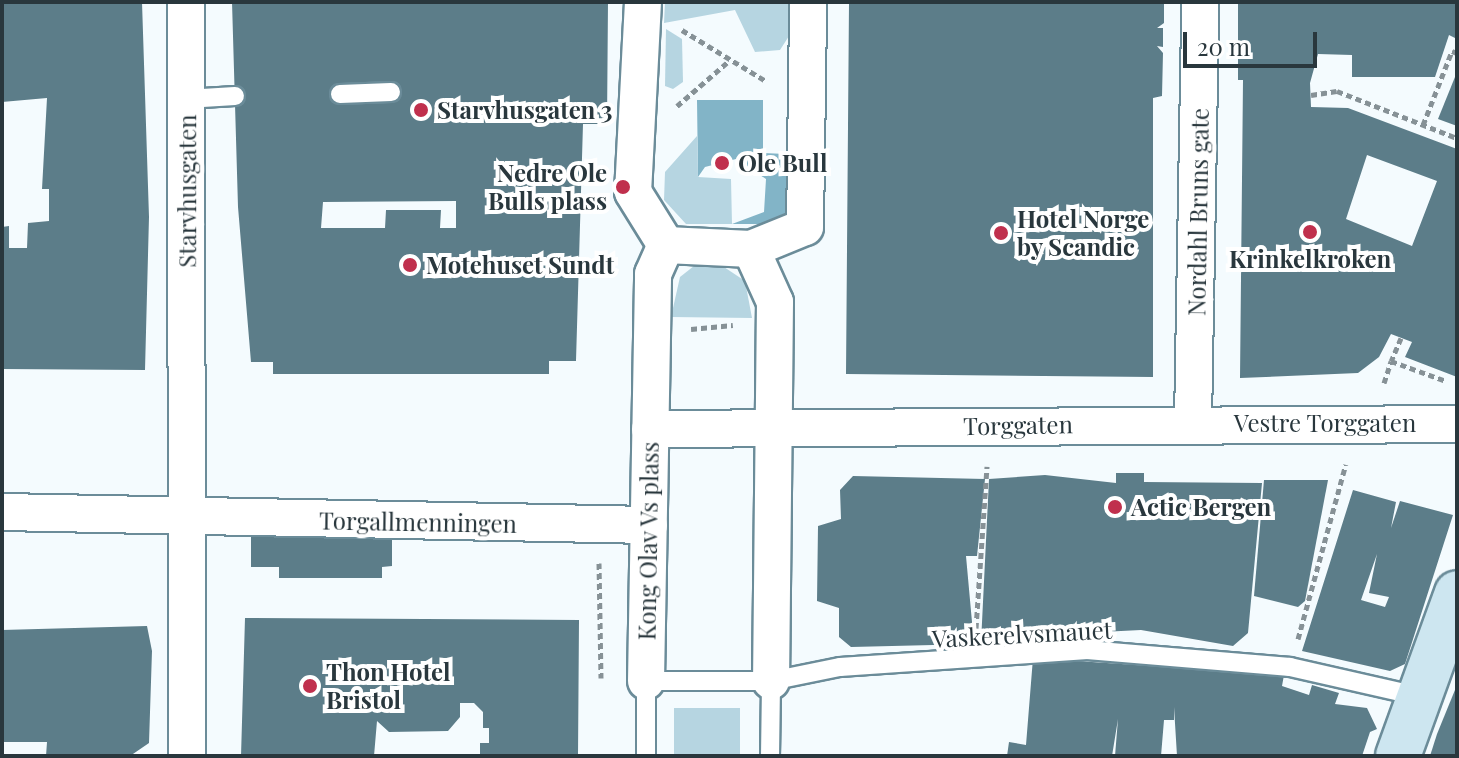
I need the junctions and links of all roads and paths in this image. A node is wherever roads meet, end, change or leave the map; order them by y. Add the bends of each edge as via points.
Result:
1 (186, 2) edge
2 (808, 2) edge
3 (1200, 2) edge
4 (643, 12) edge
5 (1457, 53) edge
6 (730, 60) junction
7 (391, 92) dead end
8 (340, 94) dead end
9 (1311, 95) dead end
10 (235, 96) dead end
11 (186, 99) junction
12 (805, 105) junction
13 (1423, 125) junction
14 (637, 126) junction
15 (1457, 138) edge
16 (666, 245) junction
17 (751, 249) junction
18 (750, 323) dead end
19 (652, 334) junction
20 (1401, 338) dead end
21 (1391, 361) junction
22 (1457, 384) edge
23 (1373, 408) junction
24 (1193, 422) junction
25 (1457, 424) edge
26 (844, 426) joint
27 (774, 427) junction
28 (985, 427) junction
29 (650, 429) junction
30 (2, 512) edge
31 (187, 517) junction
32 (649, 525) junction
33 (599, 526) junction
34 (1457, 593) edge
35 (979, 660) junction
36 (1290, 667) junction
37 (601, 678) dead end
38 (646, 681) junction
39 (771, 681) junction
40 (1418, 696) junction
41 (187, 756) edge
42 (646, 756) edge
43 (770, 756) edge
44 (1398, 756) edge

1 - 11 street, Starvhusgaten
2 - 12 street
3 - 24 street, Nordahl Bruns gate
4 - 6 path
4 - 14 street
5 - 13 path via 1452,51
6 - 12 path
6 - 14 path via 691,98
7 - 8 lane
9 - 13 path via 1337,91
10 - 11 lane
11 - 31 street, Starvhusgaten
12 - 17 street via 805,227
13 - 15 path
14 - 16 street via 633,192
16 - 17 street
16 - 19 street via 653,274
17 - 27 street via 775,302
18 - 19 path
19 - 29 street
20 - 21 path
21 - 22 path
21 - 23 path
23 - 24 street, Vestre Torggaten
23 - 25 street, Vestre Torggaten
23 - 36 path via 1343,470 1344,490
24 - 28 street, Torggaten
26 - 27 street, Kong Olav Vs plass
26 - 28 street, Torggaten
27 - 29 street, Kong Olav Vs plass
27 - 39 street
28 - 35 path
29 - 32 street, Kong Olav Vs plass
30 - 31 street, Torgallmenningen
31 - 33 street, Torgallmenningen
31 - 41 street
32 - 33 street, Torgallmenningen
32 - 38 street, Kong Olav Vs plass
33 - 37 path
34 - 40 main road
35 - 36 lane, Vaskerelvsmauet via 1087,650
35 - 39 lane, Vaskerelvsmauet via 840,667
36 - 40 lane, Vaskerelvsmauet
38 - 39 lane, Vaskerelvsmauet
38 - 42 lane
39 - 43 lane
40 - 44 main road

